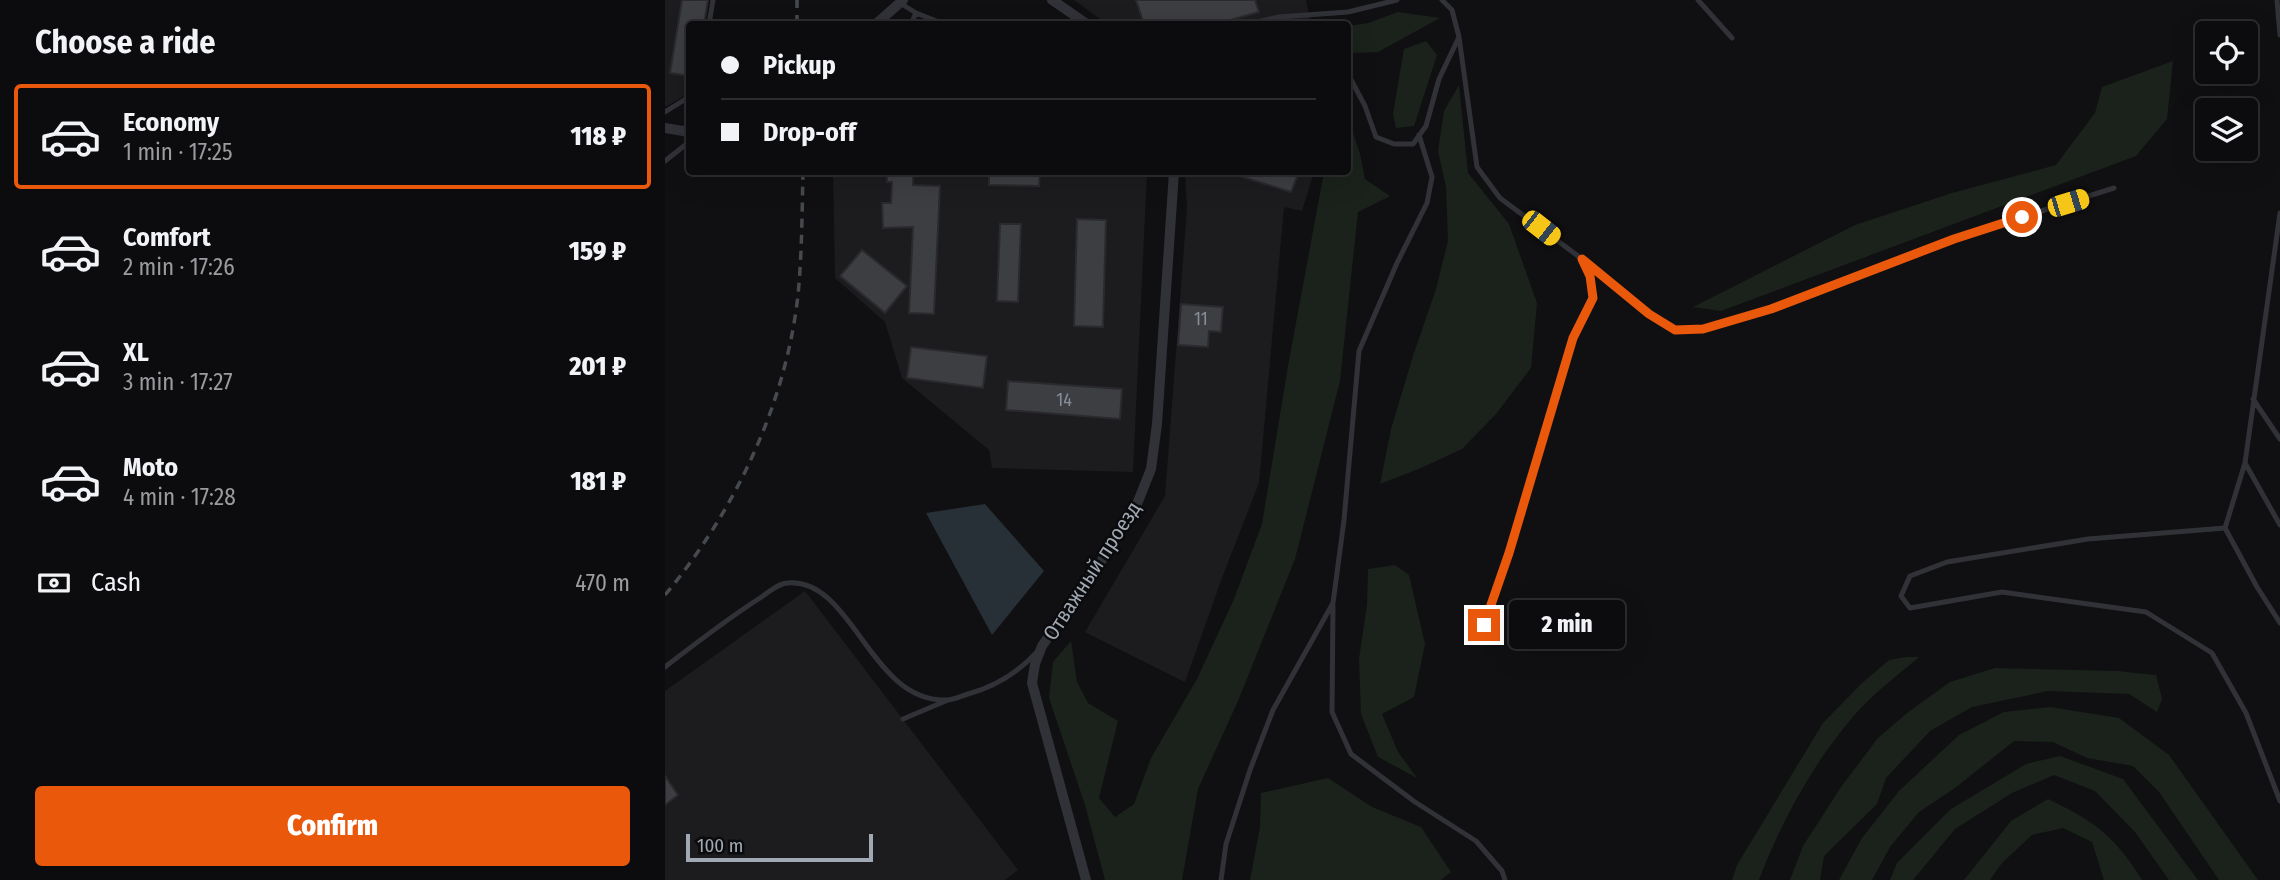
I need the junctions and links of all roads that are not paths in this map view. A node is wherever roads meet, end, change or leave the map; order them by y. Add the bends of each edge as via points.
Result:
1 (713, 0) edge
2 (1052, 0) edge
3 (1397, 0) edge
4 (1442, 0) edge
5 (1698, 0) edge
6 (2277, 0) edge
7 (901, 2) edge
8 (916, 13) junction
9 (1316, 15) junction
10 (710, 21) edge
11 (879, 21) edge
12 (912, 21) edge
13 (936, 21) edge
14 (1083, 21) edge
15 (1261, 21) edge
16 (1319, 21) edge
17 (2280, 35) edge
18 (1459, 37) junction
19 (1732, 38) dead end
20 (1351, 80) edge
21 (686, 99) edge
22 (665, 112) edge
23 (665, 128) edge
24 (686, 132) edge
25 (1419, 135) junction
26 (686, 144) edge
27 (665, 161) edge
28 (1174, 175) edge
29 (2114, 188) dead end
30 (2280, 214) edge
31 (1582, 259) junction
32 (2253, 399) junction
33 (2280, 439) edge
34 (2245, 463) junction
35 (2280, 525) edge
36 (2225, 528) junction
37 (1333, 603) junction
38 (2280, 623) edge
39 (1484, 625) dead end
40 (1042, 646) junction
41 (665, 667) edge
42 (948, 700) junction
43 (903, 719) dead end
44 (2280, 801) edge
45 (1086, 880) edge
46 (1221, 880) edge
47 (1505, 880) edge

1 - 10 lane
2 - 14 street
3 - 9 lane
4 - 18 lane via 1452,10
5 - 19 lane
6 - 17 lane
7 - 8 lane
7 - 11 street
8 - 12 lane
8 - 13 lane
9 - 15 lane
9 - 16 lane
18 - 25 lane
18 - 31 lane via 1477,167 1500,198
20 - 25 lane via 1376,137 1412,144
21 - 22 lane
23 - 24 street
25 - 37 lane via 1432,177 1427,203 1359,351
26 - 27 lane
28 - 40 street, Отважный проезд via 1151,469 1137,504 1111,547
29 - 31 lane via 1954,239 1771,309 1703,329 1675,330
30 - 32 lane
31 - 39 lane via 1593,298 1573,338
32 - 33 lane
32 - 34 lane
34 - 35 lane
34 - 36 lane
36 - 38 lane
36 - 44 lane via 2088,539 1947,562 1910,576 1901,596 1910,607 2002,592 2146,612 2212,653 2246,713
37 - 46 lane via 1273,710 1226,844
37 - 47 lane via 1332,712 1351,754 1476,841
40 - 42 lane via 1005,679
40 - 45 street, Отважный проезд via 1032,683
41 - 42 lane via 783,583 801,583 820,590 893,679 921,696
42 - 43 lane

